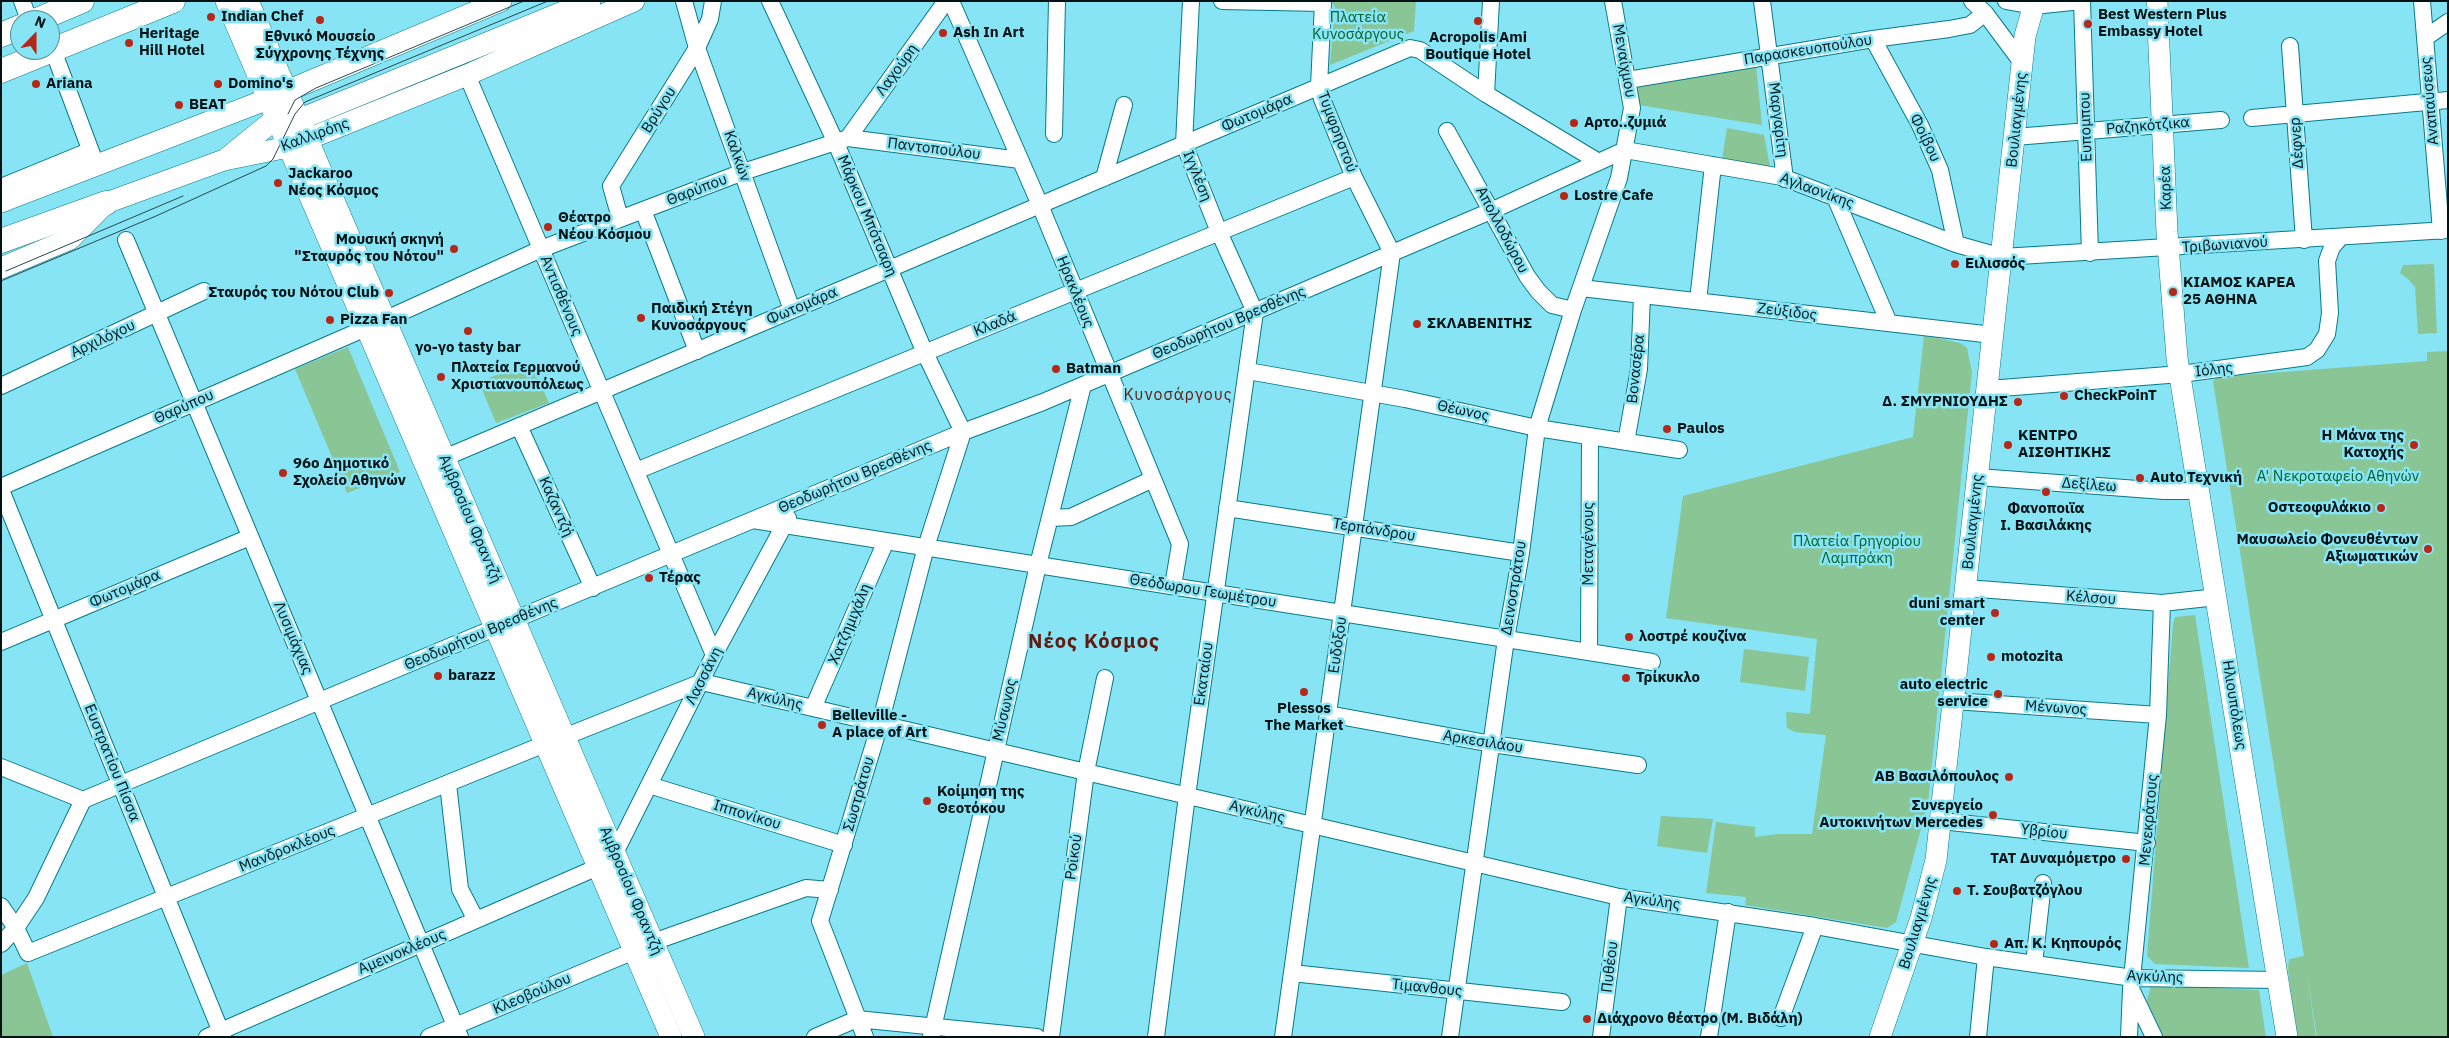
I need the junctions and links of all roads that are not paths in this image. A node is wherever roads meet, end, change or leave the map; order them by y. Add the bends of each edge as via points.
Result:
1 (82, 1) edge
2 (173, 1) edge
3 (226, 1) edge
4 (248, 1) edge
5 (501, 1) edge
6 (590, 1) edge
7 (634, 1) edge
8 (684, 1) edge
9 (713, 1) edge
10 (770, 1) edge
11 (946, 1) edge
12 (951, 1) edge
13 (1057, 1) edge
14 (1191, 1) edge
15 (1222, 1) edge
16 (1491, 1) edge
17 (1613, 1) edge
18 (1762, 1) edge
19 (1972, 1) edge
20 (2006, 1) edge
21 (2082, 1) edge
22 (2157, 1) edge
23 (2422, 1) edge
24 (2034, 4) edge
25 (60, 10) edge
26 (1985, 13) junction
27 (2448, 22) edge
28 (2425, 38) junction
29 (1873, 39) junction
30 (2290, 46) dead end
31 (60, 47) edge
32 (697, 48) junction
33 (1770, 56) junction
34 (28, 60) edge
35 (57, 60) edge
36 (2023, 64) junction
37 (1, 71) edge
38 (466, 75) junction
39 (1628, 80) junction
40 (1319, 86) junction
41 (1486, 94) junction
42 (2448, 100) edge
43 (2430, 101) junction
44 (277, 103) junction
45 (1124, 105) dead end
46 (2295, 114) junction
47 (2252, 118) dead end
48 (298, 120) junction
49 (2222, 120) dead end
50 (2164, 125) junction
51 (1447, 131) dead end
52 (2086, 132) junction
53 (1054, 134) dead end
54 (2015, 137) junction
55 (842, 140) junction
56 (298, 143) junction
57 (1184, 144) junction
58 (1625, 150) junction
59 (92, 158) junction
60 (224, 160) junction
61 (1020, 160) junction
62 (1597, 162) junction
63 (1712, 165) junction
64 (743, 172) junction
65 (1354, 177) junction
66 (1104, 178) junction
67 (1786, 179) junction
68 (1, 187) edge
69 (1835, 198) junction
70 (1, 202) edge
71 (106, 203) junction
72 (1040, 205) junction
73 (642, 210) junction
74 (1492, 210) junction
75 (620, 218) junction
76 (2444, 231) edge
77 (1219, 232) junction
78 (2340, 237) junction
79 (126, 240) dead end
80 (2304, 240) junction
81 (1, 241) edge
82 (1956, 244) junction
83 (541, 249) junction
84 (2169, 249) junction
85 (1392, 252) junction
86 (2090, 253) junction
87 (2002, 257) junction
88 (1, 268) edge
89 (890, 268) junction
90 (1581, 288) junction
91 (204, 291) dead end
92 (1075, 291) junction
93 (1642, 295) junction
94 (1698, 301) junction
95 (792, 310) junction
96 (1573, 310) junction
97 (1255, 312) junction
98 (156, 314) junction
99 (1889, 323) junction
100 (375, 324) junction
101 (1994, 335) junction
102 (697, 351) junction
103 (925, 352) junction
104 (1248, 371) junction
105 (1108, 373) junction
106 (2181, 374) junction
107 (1083, 385) junction
108 (1, 386) edge
109 (1988, 389) junction
110 (601, 391) junction
111 (1373, 393) junction
112 (194, 403) junction
113 (519, 426) junction
114 (1537, 428) junction
115 (963, 432) junction
116 (1590, 437) junction
117 (1626, 442) junction
118 (1679, 450) dead end
119 (444, 458) junction
120 (636, 471) junction
121 (1978, 477) junction
122 (1153, 479) junction
123 (1, 489) edge
124 (2199, 491) junction
125 (800, 501) junction
126 (1227, 508) junction
127 (1051, 518) junction
128 (753, 520) junction
129 (783, 525) junction
130 (1354, 527) junction
131 (250, 537) junction
132 (886, 541) junction
133 (926, 547) junction
134 (1521, 553) junction
135 (671, 555) junction
136 (1038, 565) junction
137 (1173, 586) junction
138 (592, 588) junction
139 (1966, 588) junction
140 (1216, 593) junction
141 (2217, 597) junction
142 (2162, 603) junction
143 (1342, 613) junction
144 (54, 619) junction
145 (505, 624) junction
146 (1506, 639) junction
147 (1, 642) edge
148 (1589, 652) junction
149 (714, 656) junction
150 (1652, 662) dead end
151 (1105, 678) dead end
152 (702, 682) junction
153 (1954, 701) junction
154 (319, 702) junction
155 (813, 708) junction
156 (1328, 714) junction
157 (2158, 715) junction
158 (880, 724) junction
159 (555, 741) junction
160 (1492, 744) junction
161 (995, 751) junction
162 (1638, 765) dead end
163 (1, 766) edge
164 (1086, 772) junction
165 (120, 784) junction
166 (448, 784) junction
167 (649, 785) junction
168 (1187, 796) junction
169 (83, 800) junction
170 (367, 816) junction
171 (1941, 821) junction
172 (1313, 825) junction
173 (2147, 843) junction
174 (844, 845) junction
175 (615, 853) junction
176 (1476, 863) junction
177 (598, 867) junction
178 (2043, 883) dead end
179 (830, 890) junction
180 (166, 897) junction
181 (1619, 897) junction
182 (1, 906) edge
183 (1728, 912) junction
184 (476, 920) junction
185 (1815, 926) junction
186 (16, 928) junction
187 (1912, 943) junction
188 (1, 944) edge
189 (421, 944) junction
190 (644, 947) junction
191 (1986, 957) junction
192 (2034, 964) junction
193 (1292, 973) junction
194 (2278, 980) junction
195 (2132, 983) junction
196 (1456, 991) junction
197 (1562, 1002) dead end
198 (1781, 1018) dead end
199 (857, 1019) junction
200 (458, 1031) edge
201 (932, 1032) edge
202 (217, 1035) edge
203 (429, 1037) edge
204 (671, 1037) edge
205 (694, 1037) edge
206 (816, 1037) edge
207 (864, 1037) edge
208 (1037, 1037) edge
209 (1051, 1037) edge
210 (1156, 1037) edge
211 (1283, 1037) edge
212 (1450, 1037) edge
213 (1601, 1037) edge
214 (1709, 1037) edge
215 (1880, 1037) edge
216 (1978, 1037) edge
217 (2129, 1037) edge
218 (2154, 1037) edge
219 (2287, 1037) edge

1 - 25 highway
2 - 31 highway
3 - 44 main road, Αμβροσίου Φραντζή
4 - 44 main road, Αμβροσίου Φραντζή
5 - 44 main road
6 - 48 main road
7 - 38 main road, Καλλιρόης
8 - 32 street, Καλκών
9 - 32 street, Βρύγου via 710,19
10 - 55 street, Μάρκου Μπότσαρη
11 - 55 street, Λαχούρη
12 - 61 street, Ηρακλέους
13 - 53 street
14 - 57 street, Ιγγλέση
15 - 40 street, Τυμφρηστού via 1323,3
16 - 41 street
17 - 39 street, Μεναίχμου
18 - 33 street, Μαργαρίτη
19 - 26 street
20 - 24 street
21 - 24 street
21 - 52 street, Ευπομπου
22 - 50 main road, Καρέα
23 - 28 street, Αναπαύσεως
24 - 36 main road, Βουλιαγμένης
26 - 29 street, Παρασκευοπούλου via 1970,25
26 - 36 street
27 - 28 street
28 - 43 street, Αναπαύσεως
29 - 33 street, Παρασκευοπούλου
29 - 82 street, Φοίβου via 1920,125 1940,170
30 - 46 street, Δέφνερ
32 - 64 street, Καλκών
32 - 75 street, Βρύγου via 611,186
33 - 39 street, Παρασκευοπούλου
33 - 67 street, Μαργαρίτη
34 - 37 highway
35 - 59 street
36 - 54 main road, Βουλιαγμένης
38 - 56 main road, Καλλιρόης
38 - 83 street, Αντισθένους
39 - 58 street, Μεναίχμου via 1632,108
40 - 41 street, Φωτομάρα via 1410,48 1420,50
40 - 57 street, Φωτομάρα
40 - 65 street, Τυμφρηστού
41 - 62 street
42 - 43 street
43 - 46 street
43 - 76 street, Αναπαύσεως
44 - 48 main road, Αμβροσίου Φραντζή
44 - 56 main road, Αμβροσίου Φραντζή
44 - 59 main road
44 - 60 main road
45 - 66 street
46 - 47 street
46 - 80 street, Δέφνερ
48 - 56 main road, Αμβροσίου Φραντζή
49 - 50 street, Ραζηκότζικα
50 - 52 street, Ραζηκότζικα
50 - 84 main road, Καρέα
51 - 74 street, Απολλοδώρου
52 - 54 street, Ραζηκότζικα
52 - 86 street, Ευπομπου
54 - 87 main road, Βουλιαγμένης
55 - 61 street, Παντοπούλου
55 - 64 street, Θαρύπου
55 - 89 street, Μάρκου Μπότσαρη
56 - 60 main road, Καλλιρόης
56 - 100 main road, Αμβροσίου Φραντζή
57 - 66 street, Φωτομάρα
57 - 77 street, Ιγγλέση
58 - 62 street, Θεοδωρήτου Βρεσθένης
58 - 63 street, Αγλαονίκης
58 - 90 street, Δεινοστράτου via 1619,178
59 - 68 street
59 - 70 main road
60 - 71 main road, Καλλιρόης
61 - 72 street, Ηρακλέους
62 - 74 street, Θεοδωρήτου Βρεσθένης
63 - 67 street, Αγλαονίκης
63 - 94 street
64 - 73 street, Θαρύπου
64 - 95 street, Καλκών
65 - 77 street, Κλαδά
65 - 85 street, Τυμφρηστού
66 - 72 street, Φωτομάρα
67 - 69 street, Αγλαονίκης
69 - 82 street, Αγλαονίκης
69 - 99 street
71 - 81 highway
71 - 88 main road, Καλλιρόης via 70,239
72 - 89 street, Φωτομάρα
72 - 92 street, Ηρακλέους
73 - 75 street, Θαρύπου
73 - 102 street
74 - 85 street, Θεοδωρήτου Βρεσθένης
74 - 96 street, Απολλοδώρου via 1538,291 1552,304
75 - 83 street, Θαρύπου
76 - 78 street, Τριβωνιανού
77 - 92 street, Κλαδά
77 - 97 street, Ιγγλέση
78 - 80 street, Τριβωνιανού
78 - 106 street, Ιόλης via 2329,253 2329,326 2317,350 2298,360
79 - 98 street, Λυσιμάχιας
80 - 84 street, Τριβωνιανού
82 - 87 street, Αγλαονίκης
83 - 100 street, Θαρύπου
83 - 110 street, Αντισθένους
84 - 86 street, Τριβωνιανού
84 - 106 main road, Καρέα
85 - 97 street, Θεοδωρήτου Βρεσθένης
85 - 111 street, Ευδόξου
86 - 87 street, Τριβωνιανού
87 - 101 main road, Βουλιαγμένης
89 - 95 street, Φωτομάρα
89 - 103 street, Μάρκου Μπότσαρη
90 - 93 street, Ζεύξιδος
90 - 96 street, Δεινοστράτου
91 - 98 street, Αρχιλόχου
92 - 103 street, Κλαδά
92 - 105 street, Ηρακλέους
93 - 94 street, Ζεύξιδος
93 - 117 street, Βονασέρα via 1639,369
94 - 99 street, Ζεύξιδος
95 - 102 street, Φωτομάρα
96 - 114 street, Δεινοστράτου
97 - 104 street, Εκαταίου
97 - 105 street, Θεοδωρήτου Βρεσθένης
98 - 108 street, Αρχιλόχου
98 - 112 street, Λυσιμάχιας
99 - 101 street, Ζεύξιδος
100 - 112 street, Θαρύπου
100 - 119 main road, Αμβροσίου Φραντζή
100 - 145 main road, Αμβροσίου Φραντζή
101 - 109 main road, Βουλιαγμένης
102 - 110 street, Φωτομάρα
103 - 115 street, Μάρκου Μπότσαρη
103 - 120 street, Κλαδά
104 - 111 street, Θέωνος
104 - 126 street, Εκαταίου
105 - 107 street, Θεοδωρήτου Βρεσθένης
105 - 122 street, Ηρακλέους
106 - 109 street, Ιόλης
106 - 124 main road, Ηλιουπόλεως
107 - 115 street, Θεοδωρήτου Βρεσθένης
107 - 127 street, Μύσωνος
109 - 121 main road, Βουλιαγμένης
110 - 113 street, Φωτομάρα
110 - 120 street, Αντισθένους
111 - 114 street, Θέωνος
111 - 130 street, Ευδόξου
112 - 123 street, Θαρύπου
112 - 131 street, Λυσιμάχιας
113 - 119 street, Φωτομάρα
113 - 138 street, Καζαντζή
114 - 116 street, Θέωνος
114 - 134 street, Δεινοστράτου
115 - 125 street, Θεοδωρήτου Βρεσθένης
115 - 133 street, Σωστράτου
116 - 117 street, Θέωνος
116 - 148 street, Μεταγένους
117 - 118 street, Θέωνος
119 - 145 main road, Αμβροσίου Φραντζή
120 - 135 street, Αντισθένους
121 - 124 street, Δεξίλεω
121 - 139 main road, Βουλιαγμένης
122 - 127 street via 1071,517
122 - 137 street, Ηρακλέους via 1180,544
123 - 144 street, Ευστρατίου Πίσσα
124 - 141 main road, Ηλιουπόλεως
125 - 128 street, Θεοδωρήτου Βρεσθένης
125 - 129 street, Λασσάνη
126 - 130 street, Τερπάνδρου
126 - 140 street, Εκαταίου
127 - 136 street, Μύσωνος
128 - 129 street, Θεόδωρου Γεωμέτρου
128 - 135 street, Θεοδωρήτου Βρεσθένης
129 - 132 street, Θεόδωρου Γεωμέτρου
129 - 149 street, Λασσάνη
130 - 134 street, Τερπάνδρου
130 - 143 street, Ευδόξου
131 - 144 street, Φωτομάρα
131 - 154 street, Λυσιμάχιας
132 - 133 street, Θεόδωρου Γεωμέτρου
132 - 155 street, Χατζημιχάλη
133 - 136 street, Θεόδωρου Γεωμέτρου
133 - 158 street, Σωστράτου
134 - 146 street, Δεινοστράτου
135 - 138 street, Θεοδωρήτου Βρεσθένης
135 - 149 street, Αντισθένους
136 - 137 street, Θεόδωρου Γεωμέτρου
136 - 161 street, Μύσωνος
137 - 140 street, Θεόδωρου Γεωμέτρου
138 - 145 street, Θεοδωρήτου Βρεσθένης
139 - 142 street, Κέλσου
139 - 153 main road, Βουλιαγμένης
140 - 143 street, Θεόδωρου Γεωμέτρου
140 - 168 street, Εκαταίου
141 - 142 street, Κέλσου
141 - 194 main road, Ηλιουπόλεως
142 - 157 street, Μενεκράτους
143 - 146 street, Θεόδωρου Γεωμέτρου
143 - 156 street, Ευδόξου
144 - 147 street, Φωτομάρα
144 - 165 street, Ευστρατίου Πίσσα
145 - 154 street, Θεοδωρήτου Βρεσθένης
145 - 159 main road, Αμβροσίου Φραντζή
146 - 148 street, Θεόδωρου Γεωμέτρου
146 - 160 street, Δεινοστράτου
148 - 150 street, Θεόδωρου Γεωμέτρου
149 - 152 street, Λασσάνη
151 - 164 street, Ροϊκού
152 - 155 street, Αγκύλης
152 - 159 street, Μανδροκλέους
152 - 167 street, Λασσάνη
153 - 157 street, Μένωνος
153 - 171 main road, Βουλιαγμένης
154 - 165 street, Θεοδωρήτου Βρεσθένης
154 - 170 street, Λυσιμάχιας
155 - 158 street, Αγκύλης
156 - 160 street, Αρκεσιλάου
156 - 172 street, Ευδόξου
157 - 173 street, Μενεκράτους
158 - 161 street, Αγκύλης
158 - 174 street, Σωστράτου
159 - 166 street, Μανδροκλέους
159 - 175 main road, Αμβροσίου Φραντζή
159 - 177 main road, Αμβροσίου Φραντζή
160 - 162 street, Αρκεσιλάου
160 - 176 street, Δεινοστράτου
161 - 164 street, Αγκύλης
161 - 201 street, Μύσωνος
163 - 169 street
164 - 168 street, Αγκύλης
164 - 209 street, Ροϊκού
165 - 169 street, Θεοδωρήτου Βρεσθένης
165 - 180 street, Ευστρατίου Πίσσα
166 - 170 street, Μανδροκλέους
166 - 184 street via 460,889
167 - 174 street, Ιππονίκου
167 - 175 street, Λασσάνη
168 - 172 street, Αγκύλης
168 - 210 street, Εκαταίου
169 - 186 street via 36,898
170 - 180 street, Μανδροκλέους
170 - 189 street, Λυσιμάχιας
171 - 173 street, Υβρίου
171 - 187 main road, Βουλιαγμένης via 1936,860
172 - 176 street, Αγκύλης
172 - 193 street, Ευδόξου
173 - 195 street, Μενεκράτους
174 - 179 street, Σωστράτου
175 - 190 main road, Αμβροσίου Φραντζή
176 - 181 street, Αγκύλης
176 - 196 street, Δεινοστράτου
177 - 184 street, Αμεινοκλέους
177 - 190 main road, Αμβροσίου Φραντζή
178 - 192 street
179 - 190 street, Κλεοβούλου via 806,888
179 - 199 street, Σωστράτου via 820,921
180 - 186 street, Μανδροκλέους via 28,953
180 - 202 street, Ευστρατίου Πίσσα
181 - 183 street, Αγκύλης
181 - 213 street, Πυθέου
182 - 186 street
183 - 185 street, Αγκύλης
183 - 214 street
184 - 189 street, Αμεινοκλέους
185 - 187 street, Αγκύλης
185 - 198 street
186 - 188 street
187 - 191 street, Αγκύλης
187 - 215 main road, Βουλιαγμένης
189 - 200 street, Λυσιμάχιας
189 - 202 street, Αμεινοκλέους
190 - 200 street, Κλεοβούλου
190 - 204 main road, Αμβροσίου Φραντζή
190 - 205 main road, Αμβροσίου Φραντζή
191 - 192 street, Αγκύλης
191 - 216 street
192 - 195 street, Αγκύλης
193 - 196 street, Τιμανθους
193 - 211 street, Ευδόξου
194 - 195 street, Αγκύλης
194 - 219 main road, Ηλιουπόλεως
195 - 217 street, Μενεκράτους
195 - 218 street
196 - 197 street, Τιμανθους
196 - 212 street, Δεινοστράτου
199 - 201 street
199 - 206 street
199 - 207 street, Σωστράτου
200 - 203 street, Κλεοβούλου
201 - 208 street

